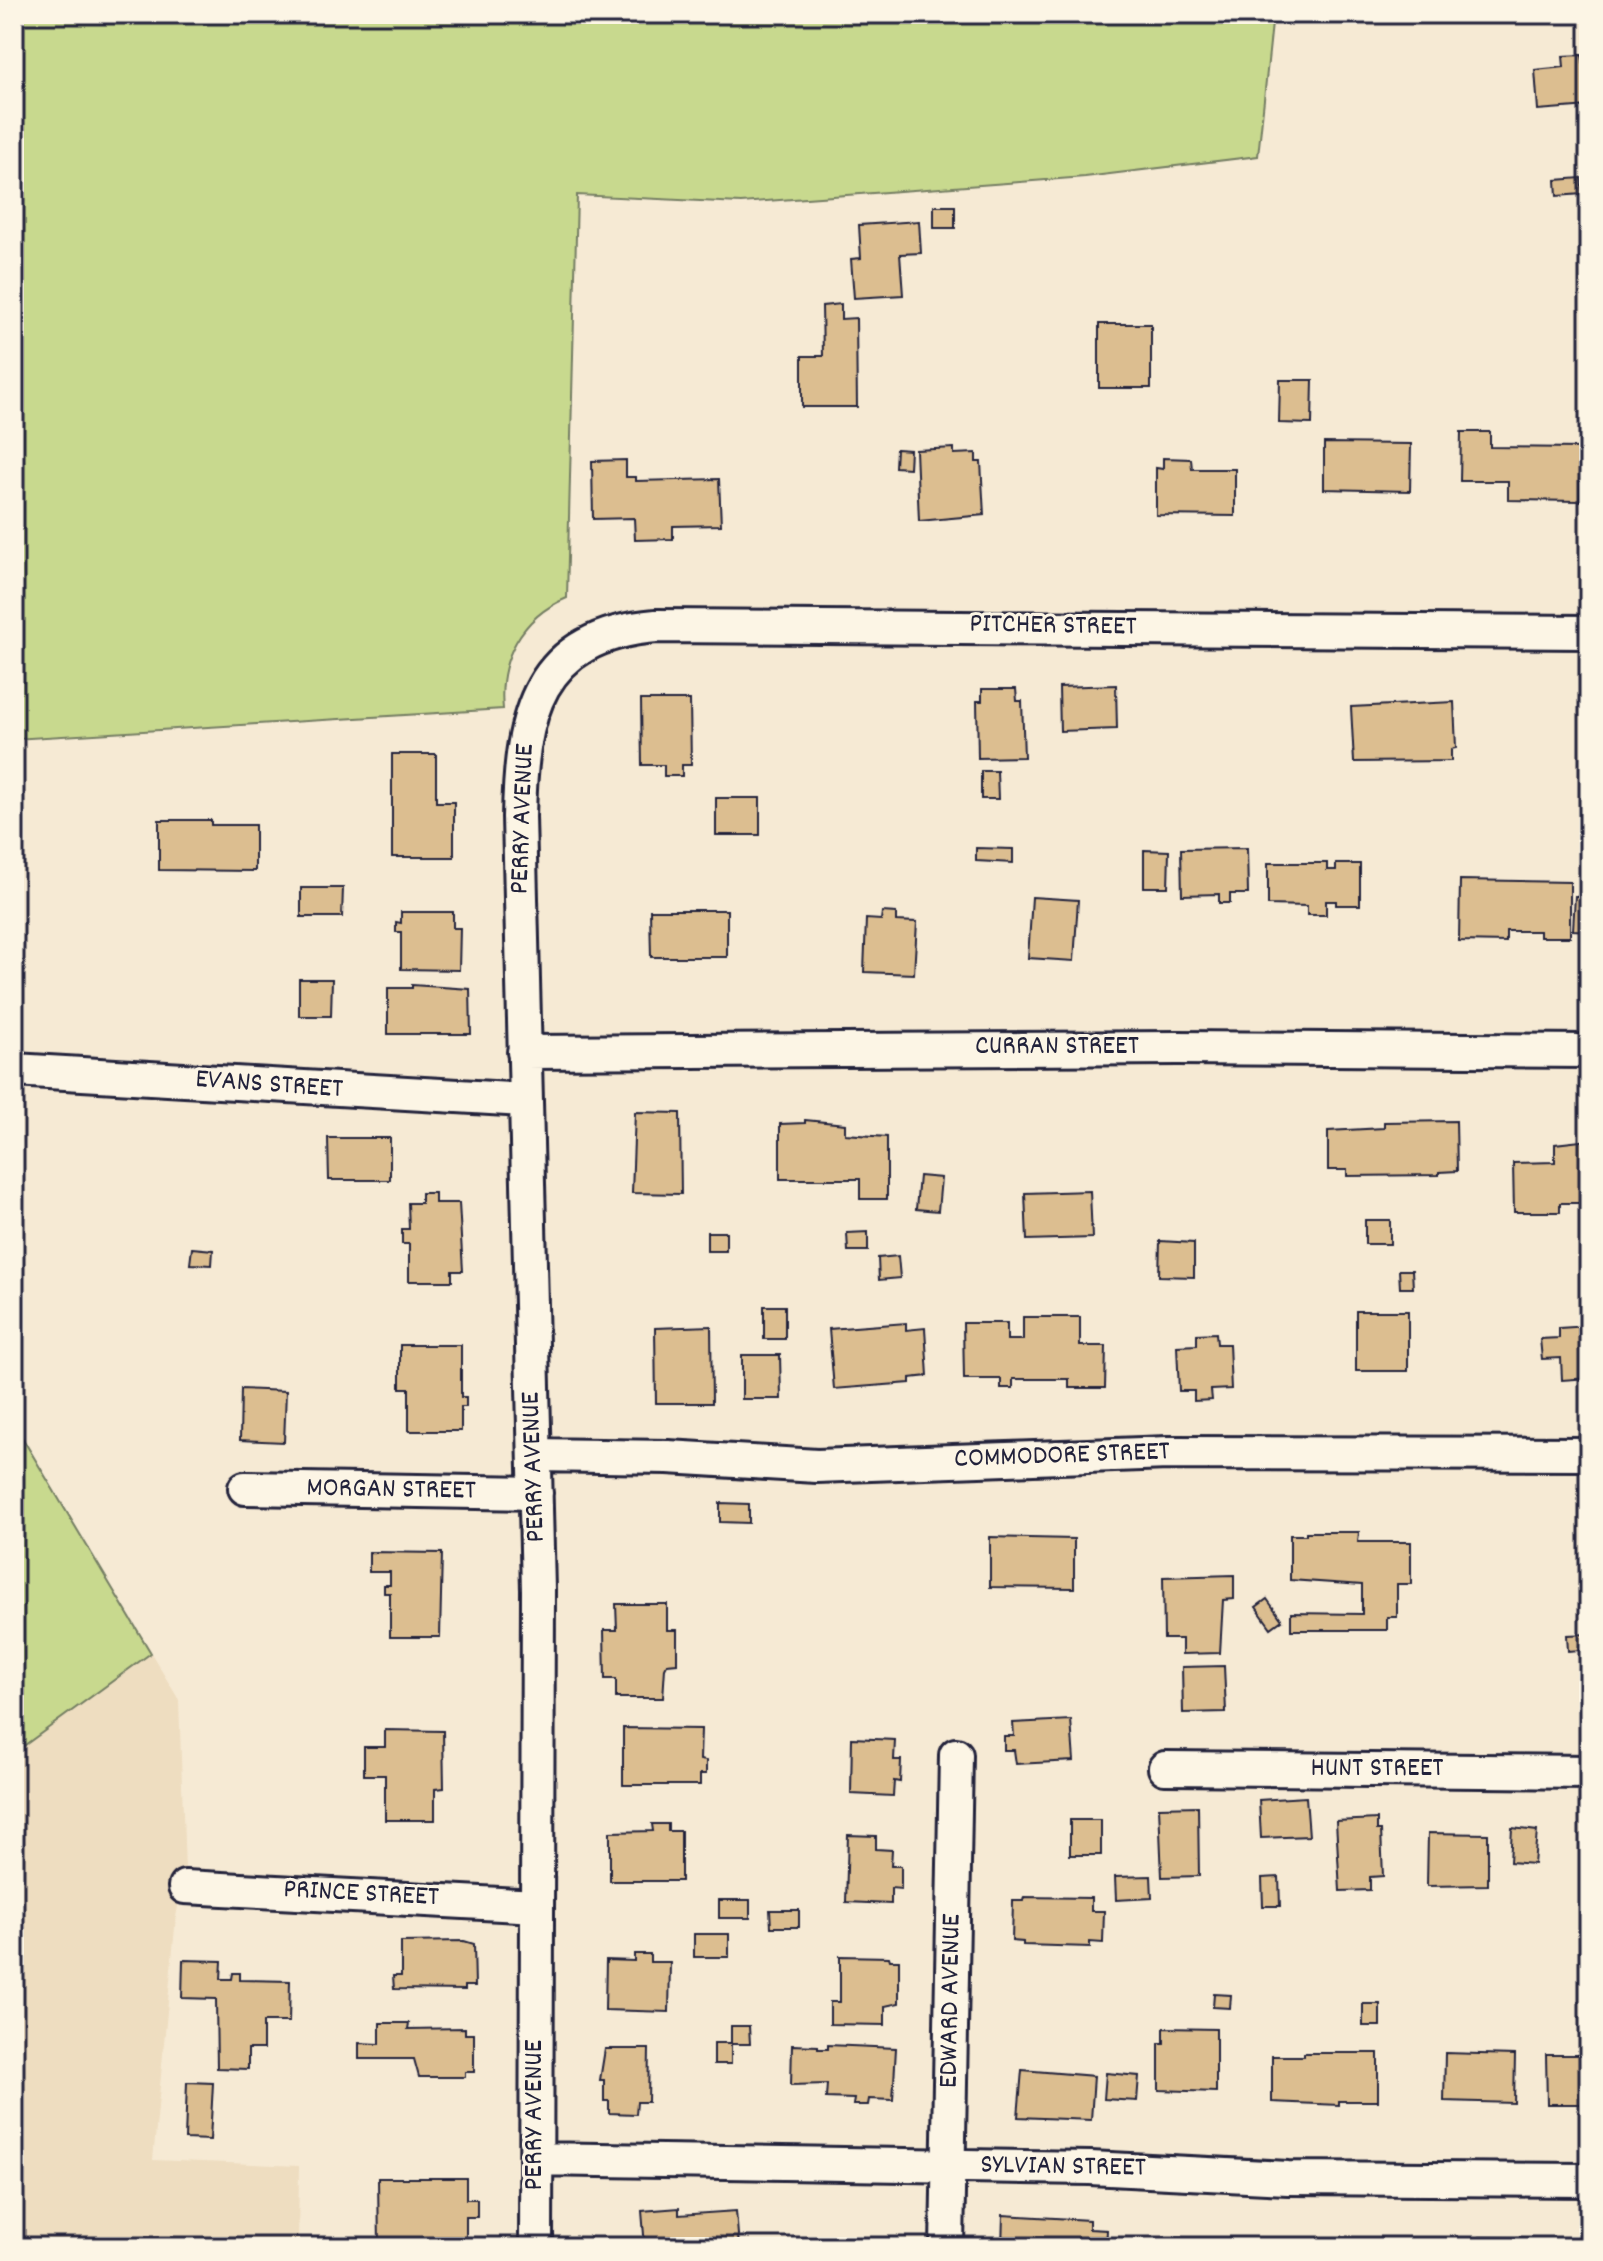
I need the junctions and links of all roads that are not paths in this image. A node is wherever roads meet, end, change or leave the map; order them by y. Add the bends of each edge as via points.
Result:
1 (1589, 632) edge
2 (539, 690) joint
3 (1589, 1051) edge
4 (524, 1052) junction
5 (14, 1070) edge
6 (525, 1100) junction
7 (1589, 1454) edge
8 (535, 1455) junction
9 (245, 1488) dead end
10 (536, 1493) junction
11 (956, 1755) dead end
12 (1165, 1768) dead end
13 (1589, 1772) edge
14 (185, 1887) dead end
15 (537, 1906) junction
16 (536, 2159) junction
17 (949, 2166) junction
18 (1589, 2180) edge
19 (536, 2247) edge
20 (947, 2247) edge

1 - 2 street, PITCHER STREET via 656,626 622,630 591,642
2 - 4 street, PERRY AVENUE via 520,778
3 - 4 street, CURRAN STREET
4 - 6 street, PERRY AVENUE
5 - 6 street, EVANS STREET
6 - 8 street, PERRY AVENUE
7 - 8 street, COMMODORE STREET via 1183,1452 817,1466
8 - 10 street, PERRY AVENUE
9 - 10 street, MORGAN STREET
10 - 15 street, PERRY AVENUE
11 - 17 street, EDWARD AVENUE
12 - 13 street, HUNT STREET
14 - 15 street, PRINCE STREET
15 - 16 street, PERRY AVENUE
16 - 17 street, SYLVIAN STREET
16 - 19 street, PERRY AVENUE
17 - 18 street, SYLVIAN STREET via 1288,2178
17 - 20 street, EDWARD AVENUE

